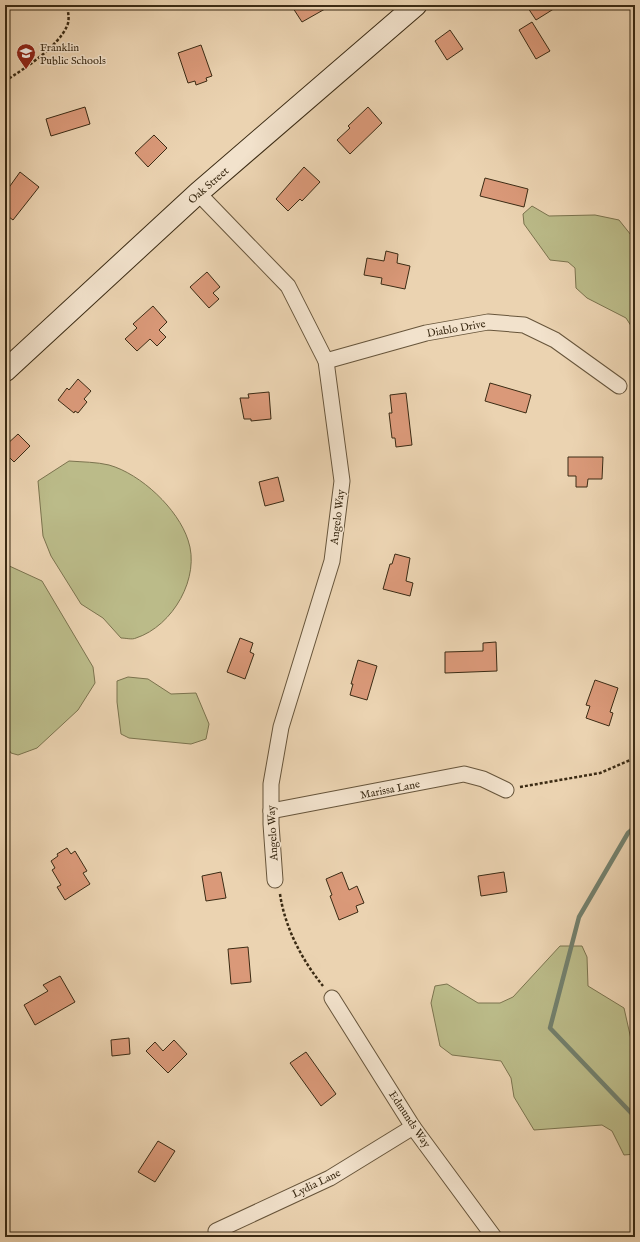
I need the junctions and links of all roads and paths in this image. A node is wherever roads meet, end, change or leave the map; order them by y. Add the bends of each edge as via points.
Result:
1 (67, 5) edge
2 (416, 5) edge
3 (5, 81) edge
4 (198, 193) junction
5 (326, 361) junction
6 (5, 371) edge
7 (619, 386) dead end
8 (635, 758) edge
9 (506, 790) joint
10 (271, 811) junction
11 (275, 880) joint
12 (332, 998) joint
13 (413, 1127) junction
14 (216, 1231) dead end
15 (494, 1237) edge

1 - 3 path via 68,25 60,39
2 - 4 main road, Oak Street
4 - 5 street, Angelo Way via 288,286
4 - 6 main road, Oak Street
5 - 7 street, Diablo Drive via 426,332 495,322 524,325 555,340
5 - 10 street, Angelo Way via 342,481 332,561 281,727 271,784
8 - 9 path via 600,773
9 - 10 street, Marissa Lane via 483,779 464,774
10 - 11 street, Angelo Way
11 - 12 path via 284,913 301,957
12 - 13 street, Edmunds Way
13 - 14 street, Lydia Lane via 330,1178
13 - 15 street, Edmunds Way

